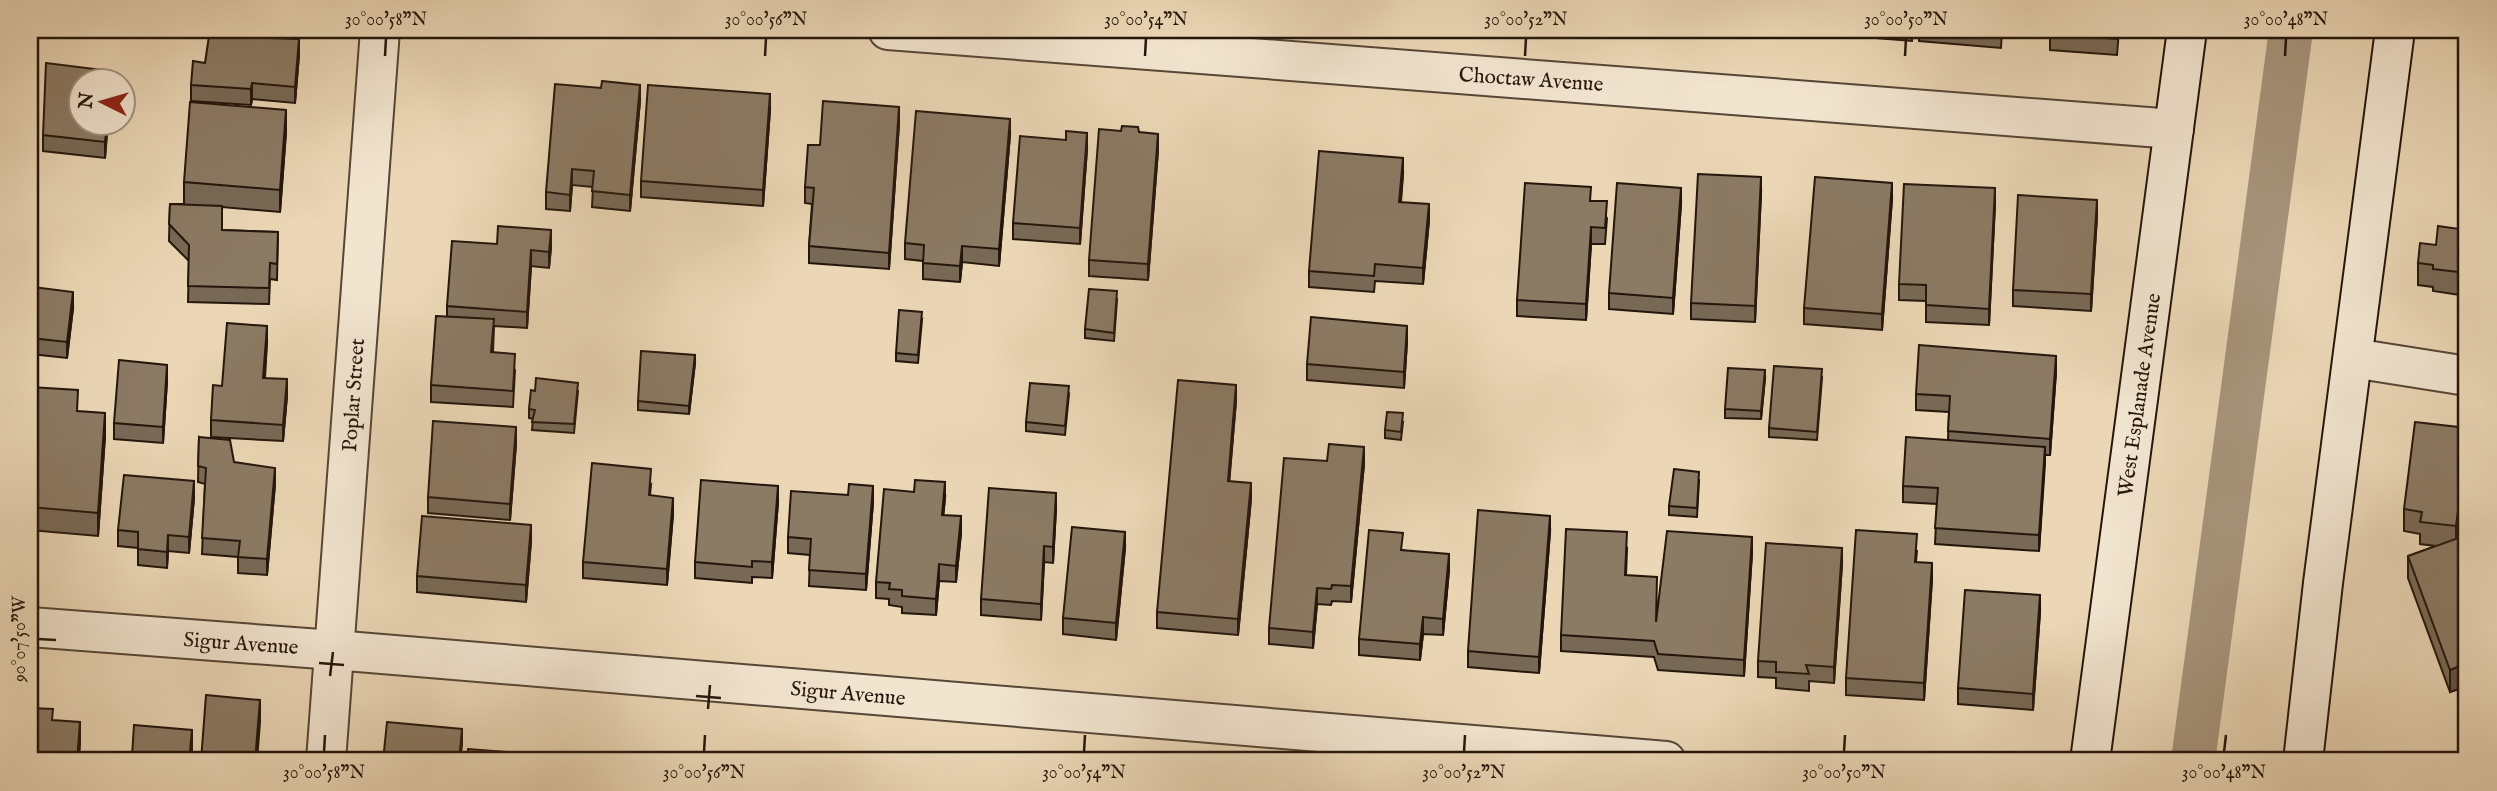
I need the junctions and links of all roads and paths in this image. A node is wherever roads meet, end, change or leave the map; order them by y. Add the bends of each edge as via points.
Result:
1 (380, 30) edge
2 (888, 30) edge
3 (2187, 30) edge
4 (2395, 30) edge
5 (2174, 129) junction
6 (2353, 358) junction
7 (2467, 376) edge
8 (30, 627) edge
9 (334, 650) junction
10 (326, 761) edge
11 (1666, 761) edge
12 (2090, 761) edge
13 (2303, 761) edge

1 - 9 street, Poplar Street
2 - 5 street, Choctaw Avenue
3 - 5 street, West Esplanade Avenue
4 - 6 street
5 - 12 street, West Esplanade Avenue
6 - 7 street
6 - 13 street
8 - 9 street, Sigur Avenue
9 - 10 street, Poplar Street
9 - 11 street, Sigur Avenue

